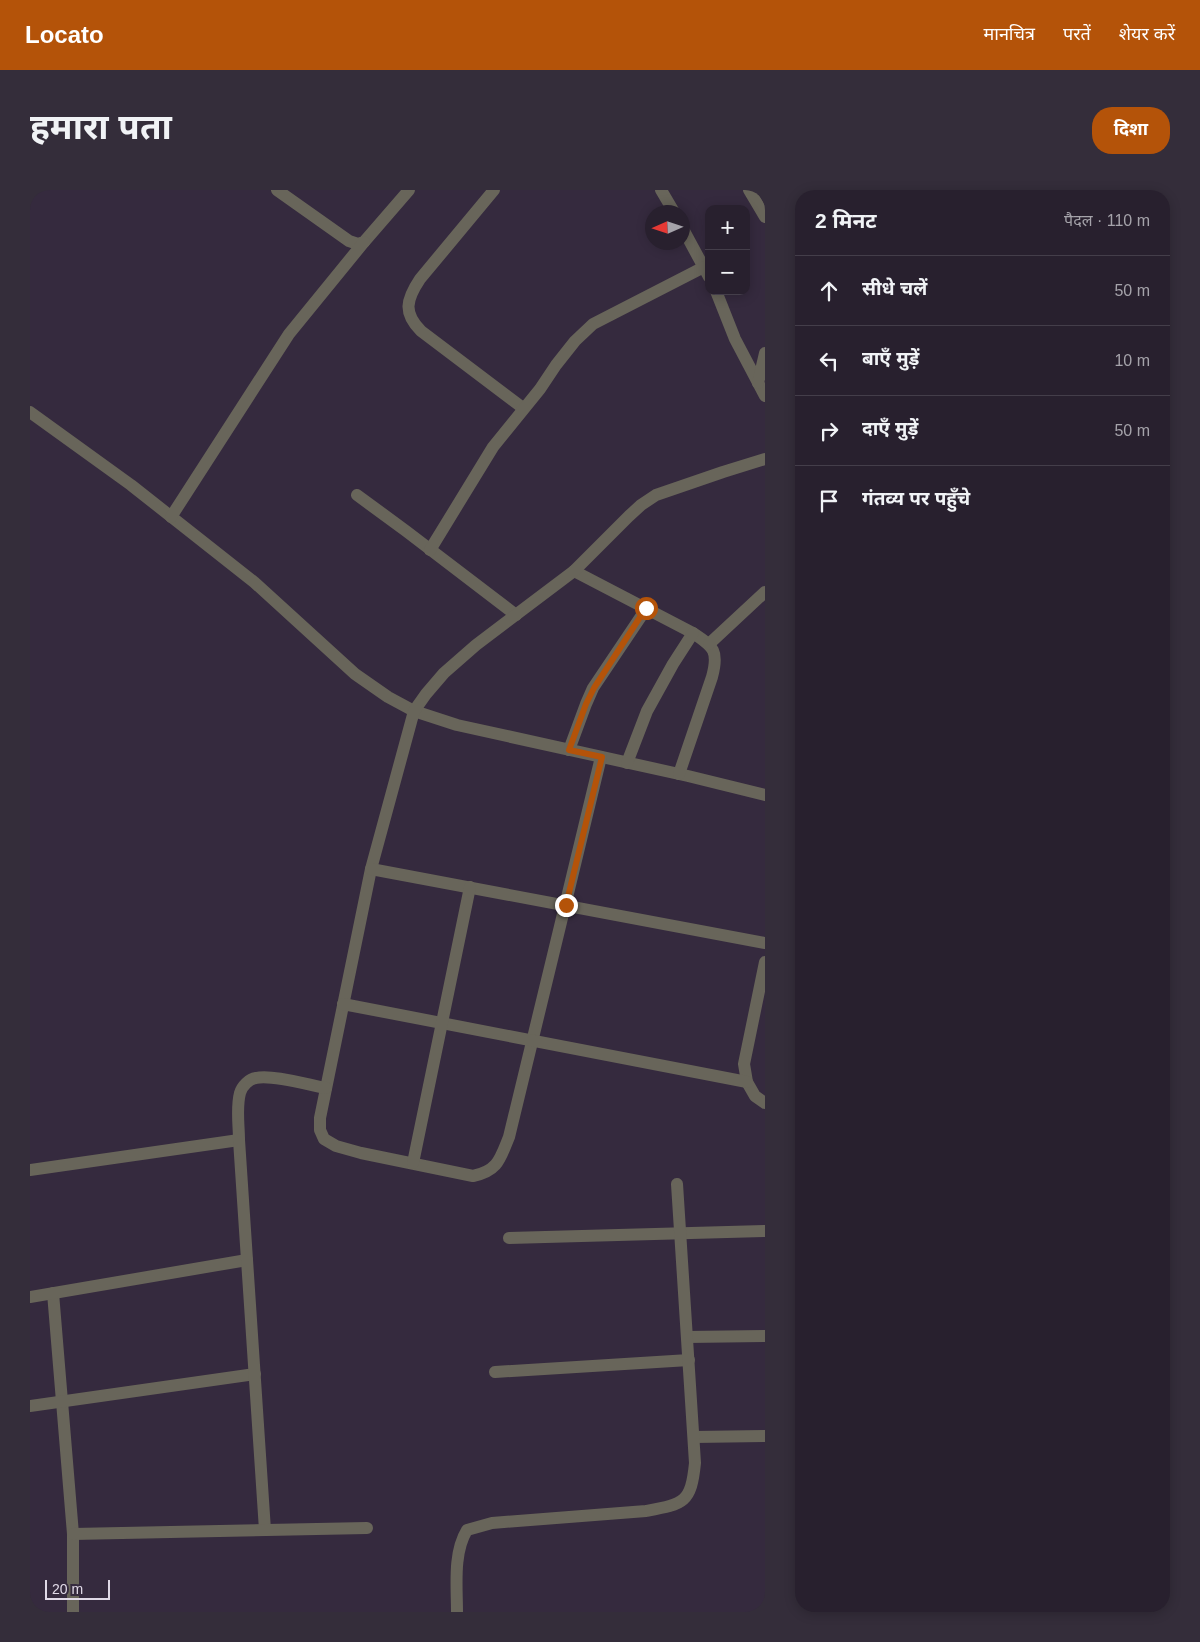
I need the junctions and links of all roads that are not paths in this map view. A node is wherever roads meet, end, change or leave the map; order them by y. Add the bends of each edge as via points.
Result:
1 (277, 190) edge
2 (408, 190) edge
3 (494, 190) edge
4 (661, 190) edge
5 (749, 190) edge
6 (670, 205) edge
7 (765, 218) edge
8 (364, 242) junction
9 (690, 242) edge
10 (705, 270) edge
11 (705, 272) edge
12 (718, 295) edge
13 (765, 353) edge
14 (758, 383) junction
15 (765, 396) edge
16 (523, 408) junction
17 (30, 412) edge
18 (765, 459) edge
19 (357, 495) dead end
20 (171, 517) junction
21 (430, 550) junction
22 (574, 571) junction
23 (765, 592) edge
24 (646, 608) junction
25 (516, 615) junction
26 (693, 633) junction
27 (709, 644) junction
28 (414, 712) junction
29 (569, 750) junction
30 (602, 757) junction
31 (628, 763) junction
32 (679, 774) junction
33 (765, 796) edge
34 (371, 869) junction
35 (470, 888) junction
36 (566, 905) junction
37 (765, 943) edge
38 (765, 962) edge
39 (343, 1004) junction
40 (443, 1023) junction
41 (532, 1040) junction
42 (747, 1082) junction
43 (326, 1088) junction
44 (765, 1103) edge
45 (239, 1140) junction
46 (413, 1163) junction
47 (30, 1170) edge
48 (677, 1184) dead end
49 (765, 1231) edge
50 (681, 1233) junction
51 (509, 1238) dead end
52 (247, 1260) junction
53 (53, 1293) junction
54 (30, 1297) edge
55 (765, 1336) edge
56 (687, 1338) junction
57 (689, 1360) junction
58 (494, 1372) dead end
59 (254, 1374) junction
60 (62, 1401) junction
61 (30, 1406) edge
62 (765, 1436) edge
63 (694, 1437) junction
64 (366, 1528) dead end
65 (265, 1530) junction
66 (74, 1534) junction
67 (73, 1612) edge
68 (457, 1612) edge

1 - 8 street via 349,241
2 - 8 street
3 - 16 street via 412,291 408,313 421,331
4 - 6 street
5 - 7 street
8 - 20 street via 290,334
9 - 10 street
11 - 16 street via 593,324 575,340
12 - 14 street via 735,339
13 - 14 street
14 - 15 street
16 - 21 street via 493,447
17 - 20 street
18 - 22 street via 656,495 629,516
19 - 21 street
20 - 28 street via 254,582 355,674
21 - 25 street
22 - 24 street
22 - 25 street
23 - 27 street
24 - 26 street
24 - 29 street via 594,688
25 - 28 street via 444,673
26 - 27 street
26 - 31 street via 647,711
27 - 32 street via 714,650 715,665
28 - 29 street
28 - 34 street
29 - 30 street
30 - 31 street
30 - 36 street
31 - 32 street
32 - 33 street
34 - 35 street
34 - 39 street
35 - 36 street
35 - 40 street
36 - 37 street
36 - 41 street
38 - 42 street via 744,1064
39 - 40 street
39 - 43 street
40 - 41 street
40 - 46 street
41 - 42 street
41 - 46 street via 509,1137 493,1167 487,1173 473,1176
42 - 44 street via 755,1096
43 - 45 street via 273,1078 256,1078 246,1083 240,1092
43 - 46 street via 320,1118 324,1140 353,1151
45 - 47 street
45 - 52 street
48 - 50 street
49 - 50 street
50 - 51 street
50 - 56 street
52 - 53 street
52 - 59 street
53 - 54 street
53 - 60 street
55 - 56 street
56 - 57 street
57 - 58 street
57 - 63 street
59 - 60 street
59 - 65 street
60 - 61 street
60 - 66 street
62 - 63 street
63 - 68 street via 693,1483 689,1494 680,1502 646,1511 492,1523 467,1530 458,1559
64 - 65 street
65 - 66 street
66 - 67 street

